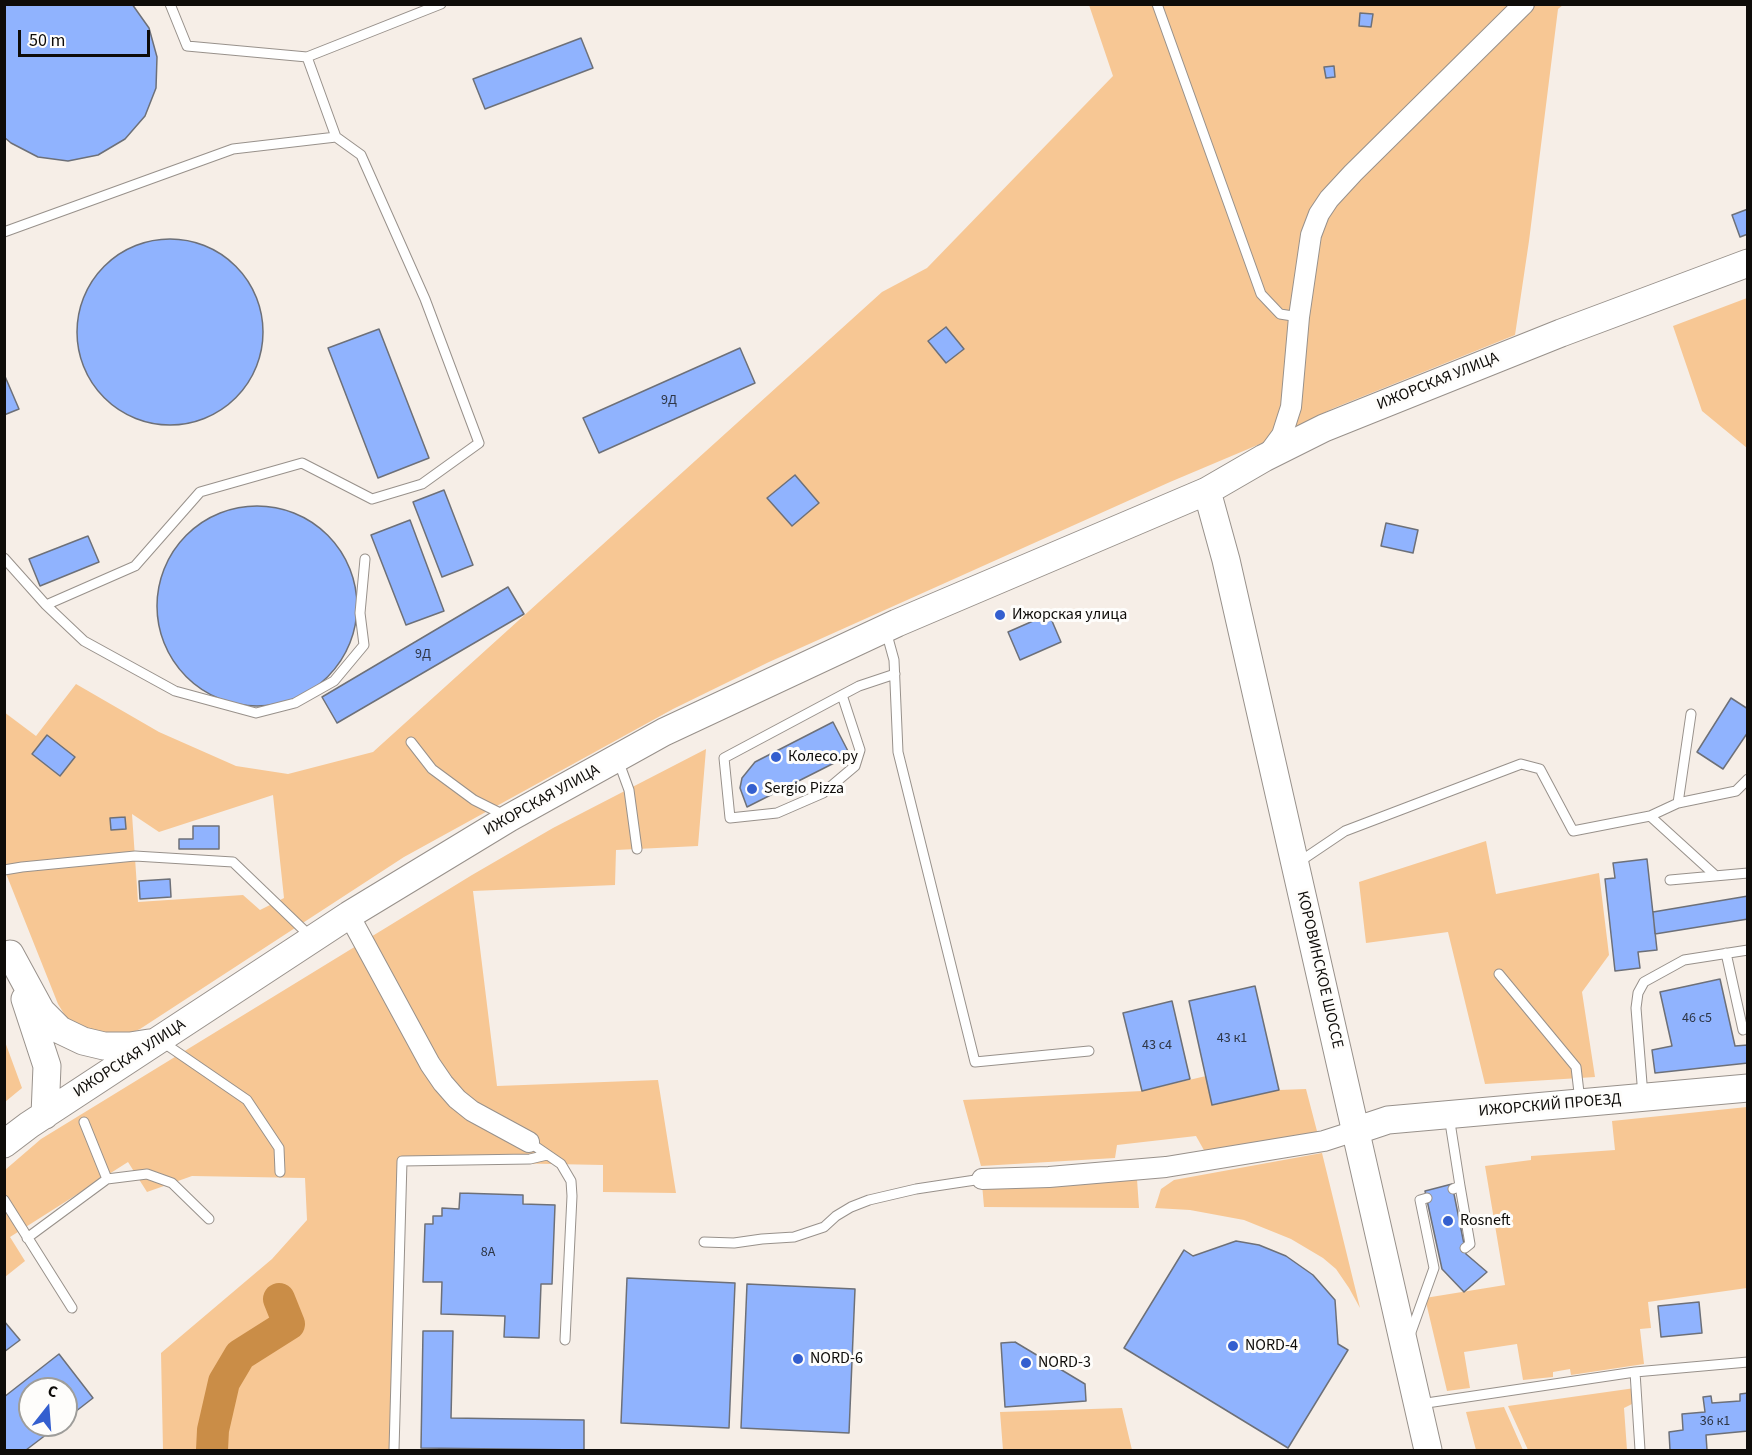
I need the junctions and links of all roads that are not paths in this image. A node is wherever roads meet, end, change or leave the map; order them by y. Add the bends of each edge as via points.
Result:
1 (170, 4) edge
2 (441, 4) edge
3 (1156, 4) edge
4 (1524, 4) edge
5 (307, 57) junction
6 (336, 137) junction
7 (4, 232) edge
8 (1748, 263) edge
9 (1299, 317) junction
10 (1264, 458) junction
11 (1207, 491) junction
12 (4, 558) edge
13 (366, 559) dead end
14 (46, 605) junction
15 (886, 628) junction
16 (895, 674) junction
17 (842, 695) junction
18 (1691, 714) dead end
19 (411, 742) dead end
20 (617, 758) junction
21 (1748, 779) edge
22 (1678, 803) junction
23 (1650, 816) junction
24 (508, 818) junction
25 (637, 849) dead end
26 (1295, 865) junction
27 (4, 870) edge
28 (1748, 873) edge
29 (1716, 876) junction
30 (1670, 880) dead end
31 (349, 915) junction
32 (313, 939) junction
33 (7, 948) edge
34 (1748, 950) edge
35 (1726, 953) junction
36 (1499, 974) dead end
37 (1743, 1030) dead end
38 (159, 1040) junction
39 (1089, 1050) dead end
40 (1748, 1088) edge
41 (1643, 1098) junction
42 (1580, 1103) junction
43 (45, 1115) junction
44 (1449, 1115) junction
45 (84, 1122) dead end
46 (1355, 1131) junction
47 (529, 1142) joint
48 (4, 1144) edge
49 (548, 1155) junction
50 (280, 1172) dead end
51 (107, 1179) junction
52 (982, 1179) joint
53 (1426, 1198) dead end
54 (4, 1200) edge
55 (210, 1219) dead end
56 (27, 1238) junction
57 (704, 1242) dead end
58 (1465, 1248) dead end
59 (72, 1308) dead end
60 (565, 1340) dead end
61 (1405, 1349) junction
62 (1748, 1362) edge
63 (1635, 1372) junction
64 (1418, 1405) junction
65 (394, 1450) edge
66 (1428, 1450) edge
67 (1640, 1450) edge

1 - 5 lane via 187,46
2 - 5 lane
3 - 9 lane via 1261,294 1281,314
4 - 9 street via 1329,199 1311,235
5 - 6 lane
6 - 7 lane via 233,149
6 - 14 lane via 361,155 425,299 479,443 422,484 372,499 302,463 200,492 135,566
8 - 10 main road, ИЖОРСКАЯ УЛИЦА via 1324,428
9 - 10 street via 1291,407 1282,435
10 - 11 main road, ИЖОРСКАЯ УЛИЦА
11 - 15 main road, ИЖОРСКАЯ УЛИЦА
11 - 26 main road, КОРОВИНСКОЕ ШОССЕ
12 - 14 lane
13 - 14 lane via 360,613 364,645 334,681 295,703 256,713 175,691 84,641
15 - 16 lane
15 - 20 main road, ИЖОРСКАЯ УЛИЦА
16 - 17 lane
16 - 39 lane via 898,752 975,1062
17 - 17 lane via 724,758 730,818 777,813 823,793 855,766 860,750
18 - 22 lane
19 - 24 lane via 432,769 474,800
20 - 24 main road, ИЖОРСКАЯ УЛИЦА
20 - 25 lane via 629,790
21 - 22 lane via 1736,791
22 - 23 lane
23 - 26 lane via 1573,831 1540,769 1521,764 1345,831
23 - 29 lane
24 - 31 main road, ИЖОРСКАЯ УЛИЦА
26 - 46 main road, КОРОВИНСКОЕ ШОССЕ
27 - 32 lane via 135,856 233,862
28 - 29 lane
29 - 30 lane
31 - 32 main road, ИЖОРСКАЯ УЛИЦА
31 - 47 street via 443,1083 472,1111
32 - 38 main road, ИЖОРСКАЯ УЛИЦА
33 - 38 main road via 40,1011 60,1030 104,1046
33 - 43 main road via 47,1066
34 - 35 lane
35 - 37 lane
35 - 41 lane via 1678,962 1641,987 1636,1008
36 - 42 lane via 1576,1067
38 - 43 main road, ИЖОРСКАЯ УЛИЦА
38 - 50 lane via 247,1100 279,1148
40 - 41 main road, ИЖОРСКИЙ ПРОЕЗД
41 - 42 main road, ИЖОРСКИЙ ПРОЕЗД
42 - 44 main road, ИЖОРСКИЙ ПРОЕЗД
43 - 48 main road, ИЖОРСКАЯ УЛИЦА
44 - 46 main road, ИЖОРСКИЙ ПРОЕЗД via 1388,1120
44 - 58 lane via 1457,1188 1470,1244
45 - 51 lane
46 - 52 street via 1324,1141 1166,1167
46 - 61 main road, КОРОВИНСКОЕ ШОССЕ
47 - 49 lane
49 - 60 lane via 565,1168 571,1181
49 - 65 lane via 530,1159 402,1161
51 - 55 lane via 147,1174 172,1184
51 - 56 lane
52 - 57 lane via 869,1200 851,1207 824,1227 794,1238
53 - 61 lane via 1420,1200 1437,1266
54 - 56 lane
56 - 59 lane
61 - 64 main road, КОРОВИНСКОЕ ШОССЕ
62 - 63 lane
63 - 64 lane
63 - 67 lane
64 - 66 main road, КОРОВИНСКОЕ ШОССЕ

